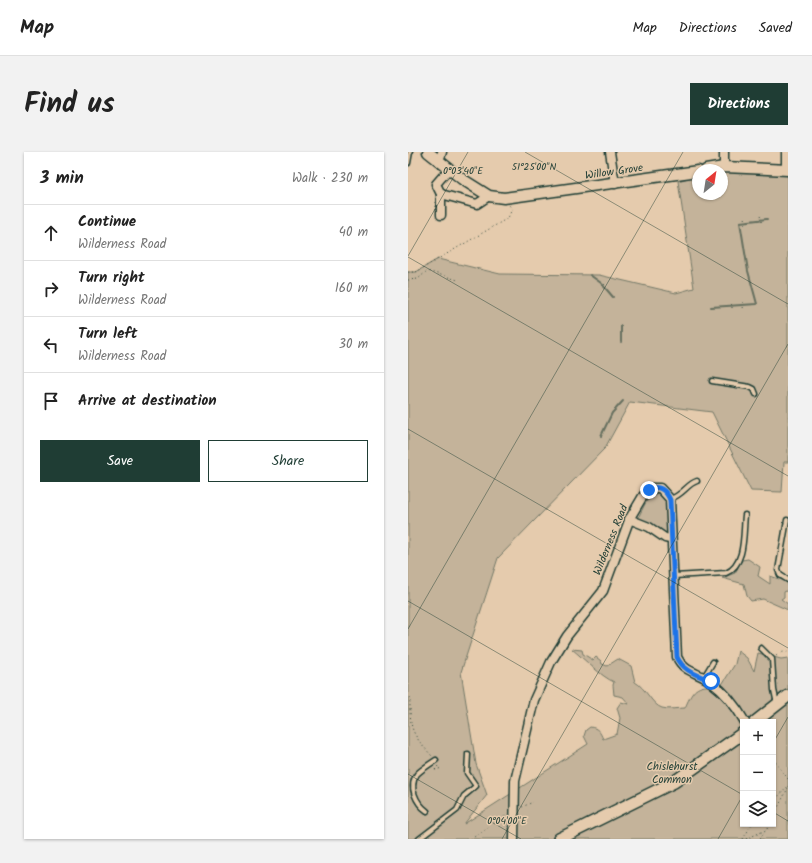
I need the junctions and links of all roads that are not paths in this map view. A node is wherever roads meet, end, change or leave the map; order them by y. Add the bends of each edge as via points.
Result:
1 (428, 152) edge
2 (610, 152) edge
3 (724, 152) edge
4 (786, 152) edge
5 (409, 153) edge
6 (440, 156) edge
7 (408, 162) edge
8 (724, 164) edge
9 (728, 167) edge
10 (449, 169) junction
11 (787, 170) edge
12 (692, 172) edge
13 (615, 184) junction
14 (441, 194) junction
15 (489, 196) junction
16 (442, 215) dead end
17 (712, 381) dead end
18 (756, 394) dead end
19 (697, 481) dead end
20 (670, 500) junction
21 (745, 515) dead end
22 (629, 519) junction
23 (787, 520) edge
24 (670, 539) junction
25 (674, 576) junction
26 (788, 580) edge
27 (761, 648) dead end
28 (713, 662) dead end
29 (703, 677) junction
30 (788, 696) edge
31 (777, 704) junction
32 (743, 719) edge
33 (759, 719) edge
34 (740, 734) edge
35 (468, 754) dead end
36 (437, 762) road end
37 (427, 811) dead end
38 (419, 839) edge
39 (514, 839) edge
40 (559, 839) edge

1 - 6 street, Willow Grove
2 - 13 street
3 - 8 street
4 - 11 street
5 - 7 lane
6 - 10 street, Willow Grove
9 - 11 street
10 - 14 street via 436,184
10 - 15 street, Willow Grove
12 - 13 street, Willow Grove
13 - 15 street, Willow Grove via 504,198
14 - 15 street via 477,204
14 - 16 street
17 - 18 lane via 749,386
19 - 20 lane
20 - 22 street, Wilderness Road via 660,488 651,488
20 - 24 street
21 - 25 lane via 740,557 732,570
22 - 24 street
22 - 39 street, Wilderness Road via 603,591 567,636 551,662 534,700 515,781
23 - 26 lane via 778,570 780,575
24 - 25 street
25 - 29 street via 677,657 686,669
27 - 31 lane via 772,659
28 - 29 lane
29 - 32 street via 734,702
30 - 31 main road
31 - 33 main road
34 - 40 main road via 674,782
35 - 38 lane via 467,773 476,786 464,796 457,810
36 - 37 lane via 418,773 413,786 417,799

